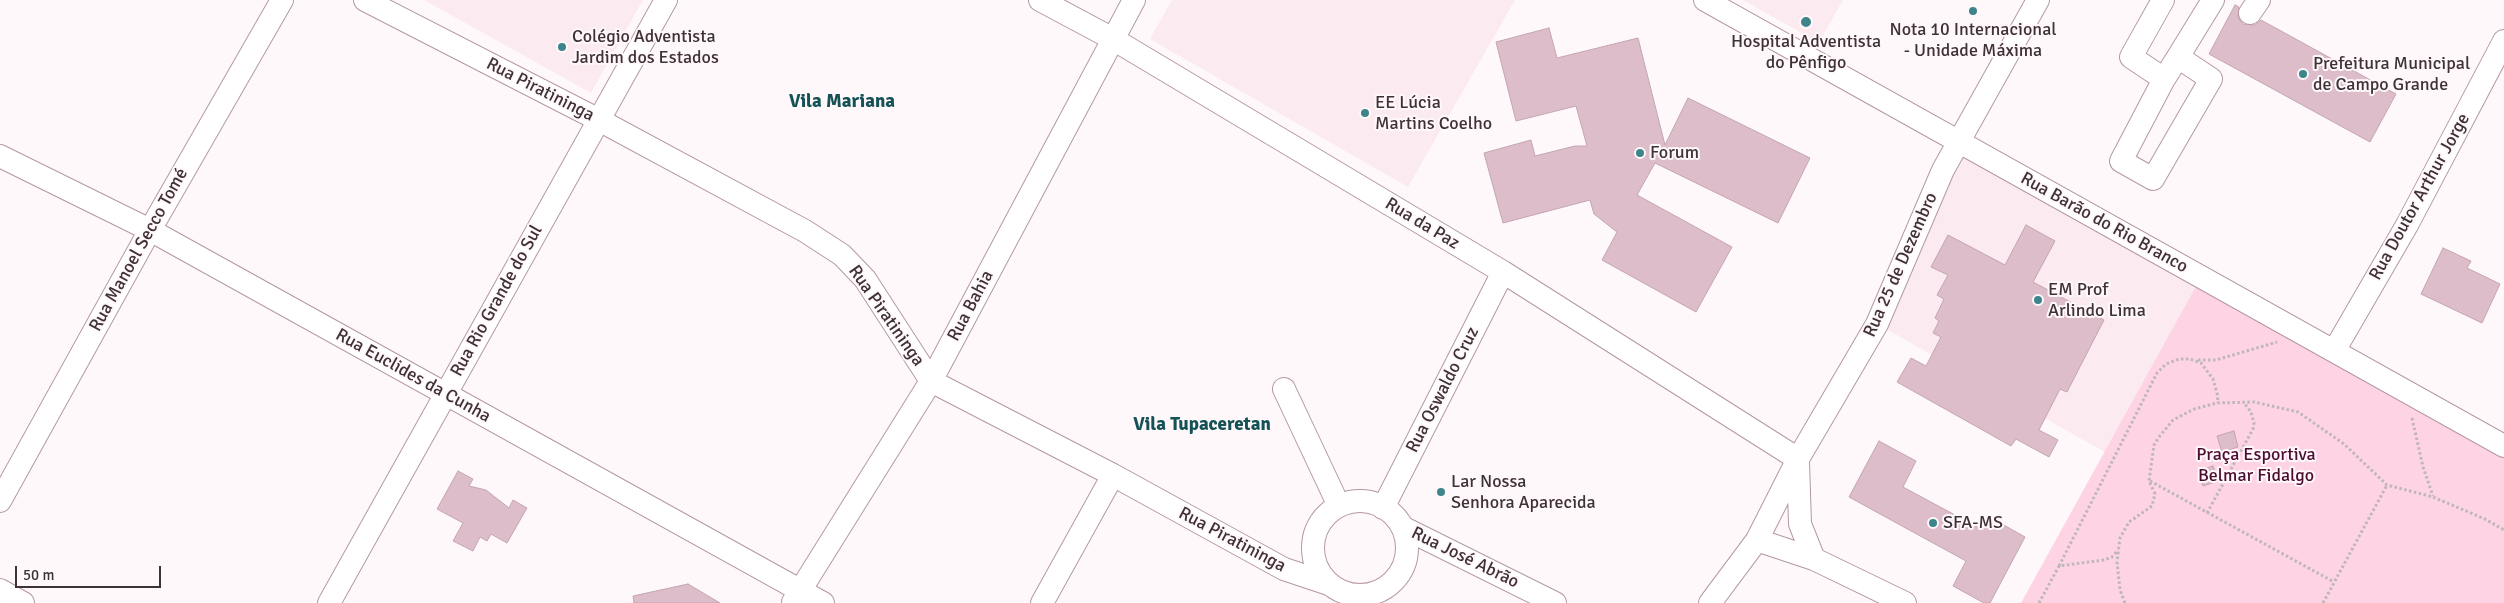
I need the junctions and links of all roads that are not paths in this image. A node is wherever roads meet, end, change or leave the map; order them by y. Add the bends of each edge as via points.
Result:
1 (282, 0) edge
2 (364, 0) edge
3 (666, 0) edge
4 (1040, 0) edge
5 (1134, 0) edge
6 (1705, 0) edge
7 (2038, 0) edge
8 (2163, 0) edge
9 (2213, 0) edge
10 (1112, 39) junction
11 (2504, 41) edge
12 (2178, 57) junction
13 (2164, 79) junction
14 (599, 120) junction
15 (1959, 142) junction
16 (0, 156) edge
17 (150, 230) junction
18 (1503, 272) junction
19 (2334, 351) junction
20 (931, 381) junction
21 (1284, 389) dead end
22 (446, 394) junction
23 (2504, 446) edge
24 (1798, 459) junction
25 (1112, 475) junction
26 (0, 502) edge
27 (1339, 506) junction
28 (1383, 508) junction
29 (1402, 527) junction
30 (1757, 540) junction
31 (1814, 559) junction
32 (0, 590) edge
33 (1332, 592) edge
34 (796, 597) edge
35 (1385, 597) edge
36 (23, 603) edge
37 (329, 603) edge
38 (823, 603) edge
39 (1042, 603) edge
40 (1555, 603) edge
41 (1710, 603) edge
42 (1905, 603) edge

1 - 17 street, Rua Manoel Secco Tomé
2 - 14 street, Rua Piratininga
3 - 14 street, Rua Rio Grande do Sul
4 - 10 street, Rua da Paz
5 - 10 street, Rua Bahia
6 - 15 street, Rua Barão do Rio Branco
7 - 15 street, Rua 25 de Dezembro
8 - 13 street via 2131,58
9 - 12 street
10 - 18 street, Rua da Paz
10 - 20 street, Rua Bahia
11 - 19 street, Rua Doutor Arthur Jorge via 2407,225
12 - 13 street
12 - 13 street via 2211,79 2153,179 2120,161
14 - 20 street, Rua Piratininga via 805,230 842,255 865,279
14 - 22 street, Rua Rio Grande do Sul
15 - 19 street, Rua Barão do Rio Branco
15 - 24 street, Rua 25 de Dezembro via 1943,170 1878,324
16 - 17 street, Rua Euclides da Cunha
17 - 22 street, Rua Euclides da Cunha
17 - 26 street, Rua Manoel Secco Tomé
18 - 24 street, Rua da Paz
18 - 28 street, Rua Oswaldo Cruz
19 - 23 street, Rua Barão do Rio Branco
20 - 25 street, Rua Piratininga
20 - 34 street, Rua Bahia
21 - 27 street
22 - 34 street, Rua Euclides da Cunha
22 - 37 street, Rua Rio Grande do Sul
24 - 30 street, Rua 25 de Dezembro
24 - 31 street via 1800,524
25 - 33 street, Rua Piratininga
25 - 39 street
27 - 28 street via 1356,502
27 - 33 street via 1324,518 1315,534 1313,552 1318,570
28 - 29 street
29 - 35 street via 1407,545 1405,564
29 - 40 street, Rua José Abrão
30 - 31 street
30 - 41 street, Rua 25 de Dezembro
31 - 42 street
32 - 36 street
33 - 35 street
34 - 38 street, Rua Euclides da Cunha

